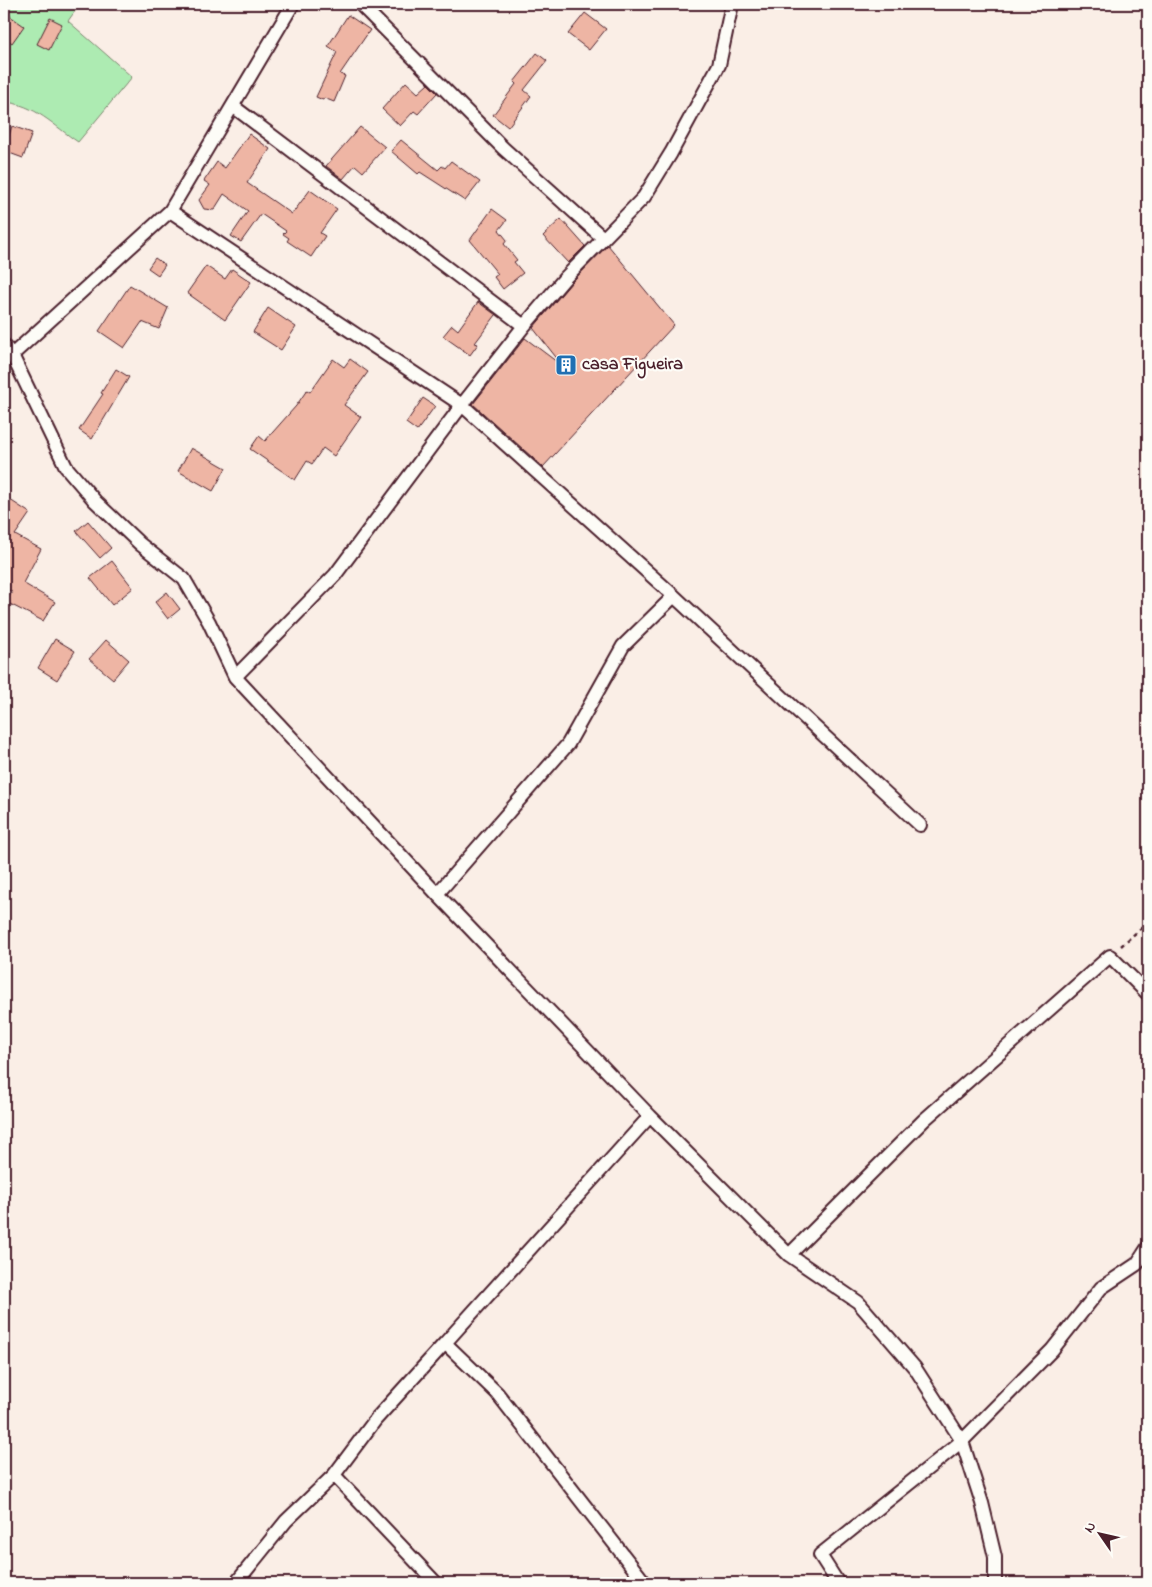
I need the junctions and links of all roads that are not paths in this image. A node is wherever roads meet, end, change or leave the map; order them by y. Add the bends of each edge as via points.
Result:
1 (293, 4) edge
2 (360, 4) edge
3 (732, 4) edge
4 (234, 107) junction
5 (170, 211) junction
6 (603, 238) junction
7 (524, 326) junction
8 (4, 345) edge
9 (12, 355) junction
10 (462, 405) junction
11 (674, 596) junction
12 (235, 676) junction
13 (920, 825) dead end
14 (436, 894) junction
15 (1148, 994) edge
16 (650, 1116) junction
17 (1148, 1248) edge
18 (789, 1255) junction
19 (444, 1343) junction
20 (962, 1441) junction
21 (334, 1475) junction
22 (236, 1583) edge
23 (436, 1583) edge
24 (645, 1583) edge
25 (838, 1583) edge
26 (995, 1583) edge

1 - 4 street
2 - 6 street via 503,148
3 - 6 street via 718,65 671,153 644,197
4 - 5 street
4 - 7 street
5 - 9 street
5 - 10 street
6 - 7 street
7 - 10 street
8 - 9 street
9 - 12 street via 66,467 101,508 184,579
10 - 11 street
10 - 12 street via 335,574
11 - 13 street
11 - 14 street via 623,646 568,744
12 - 14 street
14 - 16 street
15 - 18 street via 1110,956 924,1120
16 - 18 street
16 - 19 street
17 - 20 street via 1137,1264 1101,1288 1052,1350
18 - 20 street via 858,1302 916,1368
19 - 21 street via 376,1418
19 - 24 street via 497,1393
20 - 25 street via 820,1555
20 - 26 street via 996,1557
21 - 22 street via 286,1521
21 - 23 street

